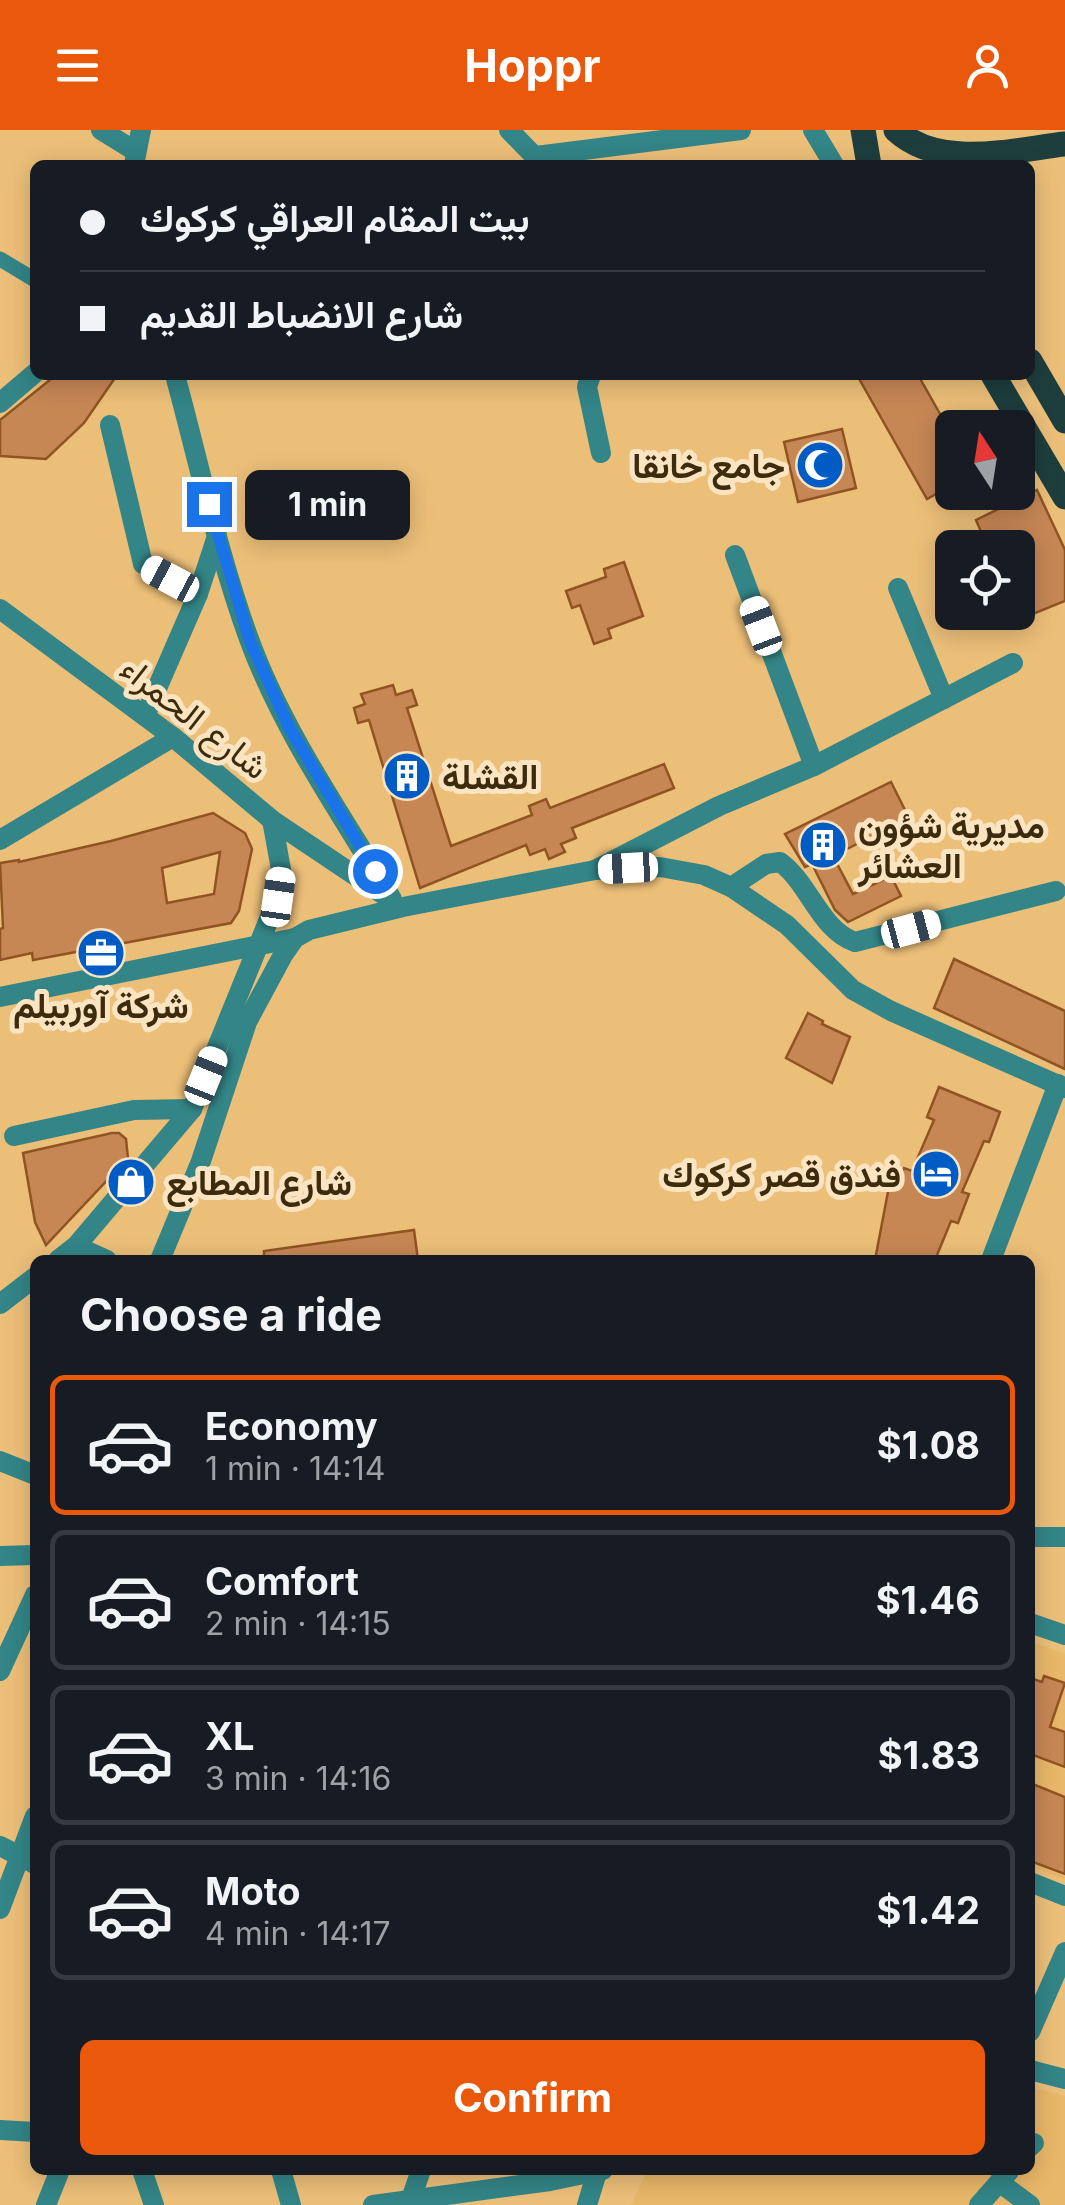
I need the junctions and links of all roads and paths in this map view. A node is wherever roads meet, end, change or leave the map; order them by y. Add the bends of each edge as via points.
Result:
1 (101, 130) edge
2 (509, 130) edge
3 (741, 130) edge
4 (813, 130) edge
5 (863, 130) edge
6 (914, 143) edge
7 (1065, 144) edge
8 (1034, 148) junction
9 (136, 149) edge
10 (539, 160) edge
11 (546, 160) edge
12 (831, 160) edge
13 (869, 160) edge
14 (1010, 160) edge
15 (0, 259) edge
16 (30, 277) edge
17 (1035, 370) edge
18 (30, 377) edge
19 (176, 380) edge
20 (589, 380) edge
21 (996, 380) edge
22 (0, 403) edge
23 (1065, 421) edge
24 (110, 425) dead end
25 (601, 453) dead end
26 (1065, 496) edge
27 (217, 536) junction
28 (734, 555) dead end
29 (898, 588) dead end
30 (198, 594) junction
31 (0, 609) edge
32 (1014, 663) dead end
33 (944, 699) junction
34 (145, 716) junction
35 (173, 737) junction
36 (814, 766) junction
37 (272, 820) junction
38 (0, 840) edge
39 (595, 870) junction
40 (731, 887) junction
41 (1056, 891) dead end
42 (398, 903) junction
43 (302, 934) junction
44 (260, 943) junction
45 (0, 997) edge
46 (1061, 1086) edge
47 (192, 1109) junction
48 (14, 1136) dead end
49 (76, 1246) junction
50 (64, 1255) edge
51 (96, 1255) edge
52 (162, 1255) edge
53 (993, 1255) edge
54 (30, 1281) edge
55 (0, 1304) edge
56 (0, 1461) edge
57 (30, 1473) edge
58 (1035, 1537) edge
59 (1065, 1537) edge
60 (30, 1555) edge
61 (0, 1556) edge
62 (30, 1606) edge
63 (1035, 1625) edge
64 (1065, 1636) edge
65 (0, 1671) edge
66 (0, 1846) edge
67 (27, 1860) edge
68 (1035, 1884) edge
69 (1065, 1896) edge
70 (0, 1909) edge
71 (1065, 1952) edge
72 (1035, 2021) edge
73 (1035, 2071) edge
74 (1065, 2079) edge
75 (0, 2130) edge
76 (30, 2132) edge
77 (58, 2175) edge
78 (144, 2175) edge
79 (282, 2175) edge
80 (418, 2175) edge
81 (542, 2175) edge
82 (598, 2175) edge
83 (1004, 2176) edge
84 (411, 2200) junction
85 (46, 2205) edge
86 (154, 2205) edge
87 (291, 2205) edge
88 (372, 2205) edge
89 (587, 2205) edge
90 (979, 2205) edge
91 (1030, 2205) edge

1 - 9 street
2 - 10 street
3 - 11 street
4 - 12 street
5 - 13 main road
6 - 8 main road via 965,154
7 - 8 main road
8 - 14 main road
15 - 16 street
17 - 23 main road
18 - 22 street
19 - 27 street
20 - 25 street
21 - 26 main road
24 - 30 street via 143,564
27 - 30 street
27 - 42 street via 250,641 289,727
28 - 36 street
29 - 33 street
30 - 34 street
31 - 34 street, شارع الحمراء
32 - 33 street
33 - 36 street
34 - 35 street, شارع الحمراء
35 - 37 street, شارع الحمراء
35 - 38 street
36 - 39 street
37 - 42 street, شارع الحمراء
37 - 44 street via 282,874
39 - 40 street via 660,867
39 - 42 street
40 - 41 street via 780,862 839,937 855,942
40 - 46 street via 788,925 853,990
42 - 43 street
43 - 44 street
43 - 52 street via 272,972 248,1022
44 - 45 street
44 - 47 street
46 - 53 street
47 - 48 street via 134,1110
47 - 49 street
49 - 50 street
49 - 51 street
54 - 55 street
56 - 57 street
58 - 59 street
60 - 61 street
62 - 65 street
63 - 64 street
66 - 67 street
67 - 70 street
68 - 69 street
71 - 72 street
73 - 74 street
75 - 76 street
77 - 85 street
78 - 86 street
79 - 87 street
80 - 84 street
81 - 84 street
82 - 89 street
83 - 90 street
83 - 91 street
84 - 88 street

